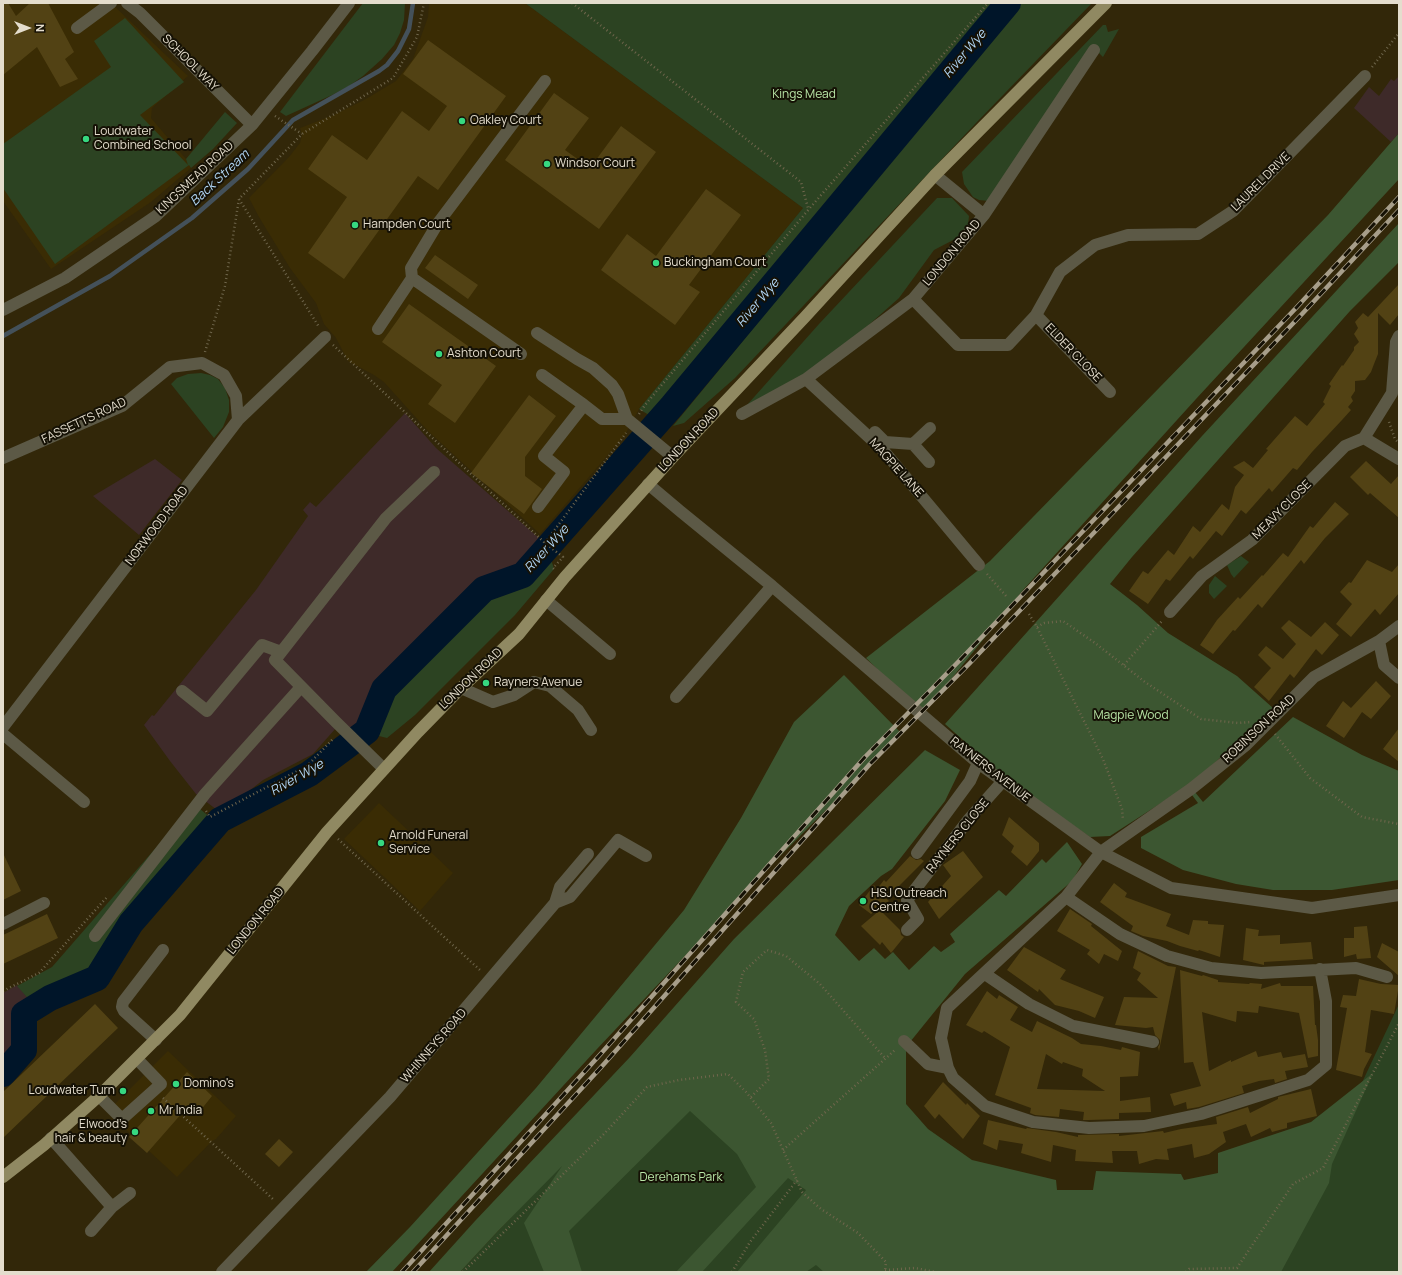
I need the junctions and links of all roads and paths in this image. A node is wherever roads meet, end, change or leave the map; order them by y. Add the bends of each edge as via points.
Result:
1 (111, 3) edge
2 (127, 3) edge
3 (349, 3) edge
4 (424, 3) edge
5 (572, 3) edge
6 (988, 3) edge
7 (1106, 3) edge
8 (77, 28) dead end
9 (1399, 33) edge
10 (1094, 50) dead end
11 (1365, 76) joint
12 (545, 81) dead end
13 (265, 109) junction
14 (252, 125) junction
15 (302, 134) junction
16 (935, 176) junction
17 (238, 199) junction
18 (808, 209) junction
19 (984, 214) junction
20 (412, 278) junction
21 (913, 299) junction
22 (3, 310) edge
23 (1036, 315) junction
24 (378, 329) dead end
25 (537, 332) dead end
26 (1399, 336) edge
27 (325, 337) junction
28 (522, 354) dead end
29 (202, 362) junction
30 (542, 375) dead end
31 (809, 377) junction
32 (1110, 392) dead end
33 (584, 405) junction
34 (742, 414) dead end
35 (1388, 416) dead end
36 (238, 420) junction
37 (630, 422) junction
38 (930, 428) dead end
39 (1364, 438) junction
40 (1399, 443) edge
41 (913, 444) junction
42 (673, 457) junction
43 (3, 458) edge
44 (1399, 459) edge
45 (929, 462) dead end
46 (434, 472) dead end
47 (648, 484) junction
48 (538, 508) dead end
49 (545, 543) junction
50 (563, 557) dead end
51 (979, 565) joint
52 (772, 586) junction
53 (1006, 596) dead end
54 (546, 600) junction
55 (1170, 612) joint
56 (1029, 614) dead end
57 (1399, 626) edge
58 (1037, 627) junction
59 (1379, 641) junction
60 (281, 652) junction
61 (610, 654) dead end
62 (1124, 665) junction
63 (1399, 678) edge
64 (301, 687) junction
65 (461, 688) junction
66 (182, 691) dead end
67 (676, 697) dead end
68 (1267, 724) junction
69 (3, 727) edge
70 (591, 730) dead end
71 (3, 734) edge
72 (978, 763) junction
73 (384, 769) junction
74 (1002, 782) junction
75 (84, 802) dead end
76 (1399, 824) edge
77 (1126, 835) junction
78 (343, 842) dead end
79 (1102, 852) junction
80 (917, 853) dead end
81 (588, 854) dead end
82 (646, 856) dead end
83 (1399, 895) edge
84 (1066, 897) junction
85 (44, 903) dead end
86 (555, 903) junction
87 (3, 924) edge
88 (907, 930) dead end
89 (96, 936) dead end
90 (163, 950) dead end
91 (1320, 969) junction
92 (483, 973) dead end
93 (985, 974) junction
94 (1387, 977) dead end
95 (1399, 1023) edge
96 (156, 1040) junction
97 (904, 1041) joint
98 (1152, 1042) dead end
99 (885, 1058) junction
100 (137, 1059) junction
101 (948, 1068) junction
102 (154, 1090) junction
103 (99, 1096) junction
104 (751, 1097) junction
105 (51, 1138) junction
106 (783, 1150) junction
107 (3, 1177) edge
108 (797, 1180) junction
109 (130, 1193) dead end
110 (276, 1201) dead end
111 (112, 1207) junction
112 (91, 1231) dead end
113 (885, 1271) edge
114 (222, 1272) edge
115 (464, 1272) edge
116 (732, 1272) edge
117 (936, 1272) edge
118 (1186, 1272) edge

1 - 8 street
2 - 14 street, SCHOOL WAY
3 - 13 street, KINGSMEAD ROAD
4 - 15 path via 417,37 393,78
5 - 18 path via 801,182
6 - 18 path
7 - 16 main road, LONDON ROAD
9 - 11 path
10 - 19 street, LONDON ROAD
11 - 23 street, LAUREL DRIVE via 1233,211 1198,234 1128,234 1095,245 1060,272
12 - 20 street via 438,223 411,268
13 - 14 street, KINGSMEAD ROAD
13 - 15 path
14 - 22 street, KINGSMEAD ROAD via 156,216 65,278
15 - 17 path
16 - 19 street, LONDON ROAD
16 - 42 main road, LONDON ROAD
17 - 27 path
17 - 29 path via 225,286
18 - 37 path
19 - 21 street, LONDON ROAD
20 - 24 street
20 - 28 street
21 - 23 street, LAUREL DRIVE via 958,345 1008,345
21 - 31 street, LONDON ROAD
23 - 32 street, ELDER CLOSE
25 - 37 street via 592,368 612,385
26 - 39 street via 1396,342 1392,393
27 - 36 street, NORWOOD ROAD
27 - 49 path
29 - 36 street via 224,375 236,396
29 - 43 street, FASSETTS ROAD via 170,367 122,406
30 - 33 street
31 - 34 street, LONDON ROAD
31 - 41 street via 885,442
31 - 51 street, MAGPIE LANE via 883,450
33 - 37 street via 602,419
33 - 48 street via 544,456 564,472
35 - 40 path via 1395,439
36 - 69 street, NORWOOD ROAD
37 - 42 street
37 - 49 path
38 - 41 street
39 - 44 street
39 - 55 street, MEAVY CLOSE via 1345,446 1252,540 1202,576
41 - 45 street
42 - 47 main road, LONDON ROAD
46 - 60 street via 386,518
47 - 52 street, RAYNERS AVENUE
47 - 54 main road, LONDON ROAD
49 - 50 path
51 - 53 path
52 - 67 street
52 - 72 street, RAYNERS AVENUE
54 - 61 street
54 - 65 main road, LONDON ROAD via 519,634
55 - 62 path
56 - 58 path
57 - 59 street, ROBINSON ROAD
58 - 62 path via 1044,623 1063,621
58 - 77 path via 1103,759 1122,809
59 - 63 street via 1384,665
59 - 68 street, ROBINSON ROAD via 1314,676
60 - 64 street via 275,660
60 - 66 street via 262,646 207,711
62 - 68 path via 1201,719 1238,724 1261,720
64 - 73 street
64 - 89 street via 206,794
65 - 70 street via 493,702 514,695 534,682 550,686 578,710
65 - 73 main road, LONDON ROAD
68 - 76 path via 1310,778 1362,817
68 - 77 street, ROBINSON ROAD via 1246,745 1191,789
71 - 75 street
72 - 74 street, RAYNERS AVENUE
72 - 80 street via 970,781
73 - 96 main road, LONDON ROAD via 327,832 180,1015
74 - 79 street, RAYNERS AVENUE
74 - 88 street, RAYNERS CLOSE via 907,900 918,919
77 - 79 street, ROBINSON ROAD
78 - 92 path
79 - 83 street, RAYNERS AVENUE via 1171,888 1312,908
79 - 84 street, ROBINSON ROAD
81 - 86 street via 560,887
82 - 86 street, WHINNEYS ROAD via 618,840 570,897
84 - 91 street via 1120,934 1167,956 1211,968 1261,973
84 - 93 street, ROBINSON ROAD
85 - 87 street
86 - 114 street, WHINNEYS ROAD via 390,1097
90 - 96 street via 123,1002 122,1007
91 - 94 street via 1356,968
91 - 101 street via 1326,1001 1326,1065 1308,1080 1201,1114 1144,1126 1089,1128 1033,1122 985,1106 953,1078
93 - 98 street via 1029,1004 1074,1026
93 - 101 street, ROBINSON ROAD via 947,1008 941,1038
95 - 118 path via 1323,1168 1293,1184 1237,1268 1189,1269
96 - 100 main road, LONDON ROAD
97 - 99 path
97 - 101 street via 928,1064
99 - 104 path via 820,984 786,956 767,950 743,972 736,1002 754,1019 765,1050 769,1079
99 - 106 path
100 - 102 street via 161,1084
100 - 103 main road, LONDON ROAD
102 - 103 street via 122,1119
102 - 110 path
103 - 105 main road, LONDON ROAD
104 - 106 path via 771,1124
104 - 115 path via 728,1074 646,1087 604,1134
105 - 107 main road, LONDON ROAD
105 - 111 street
106 - 108 path
108 - 113 path via 802,1192 821,1209 858,1233 886,1262
108 - 116 path via 750,1242
109 - 111 street
111 - 112 street
113 - 117 path via 915,1268

